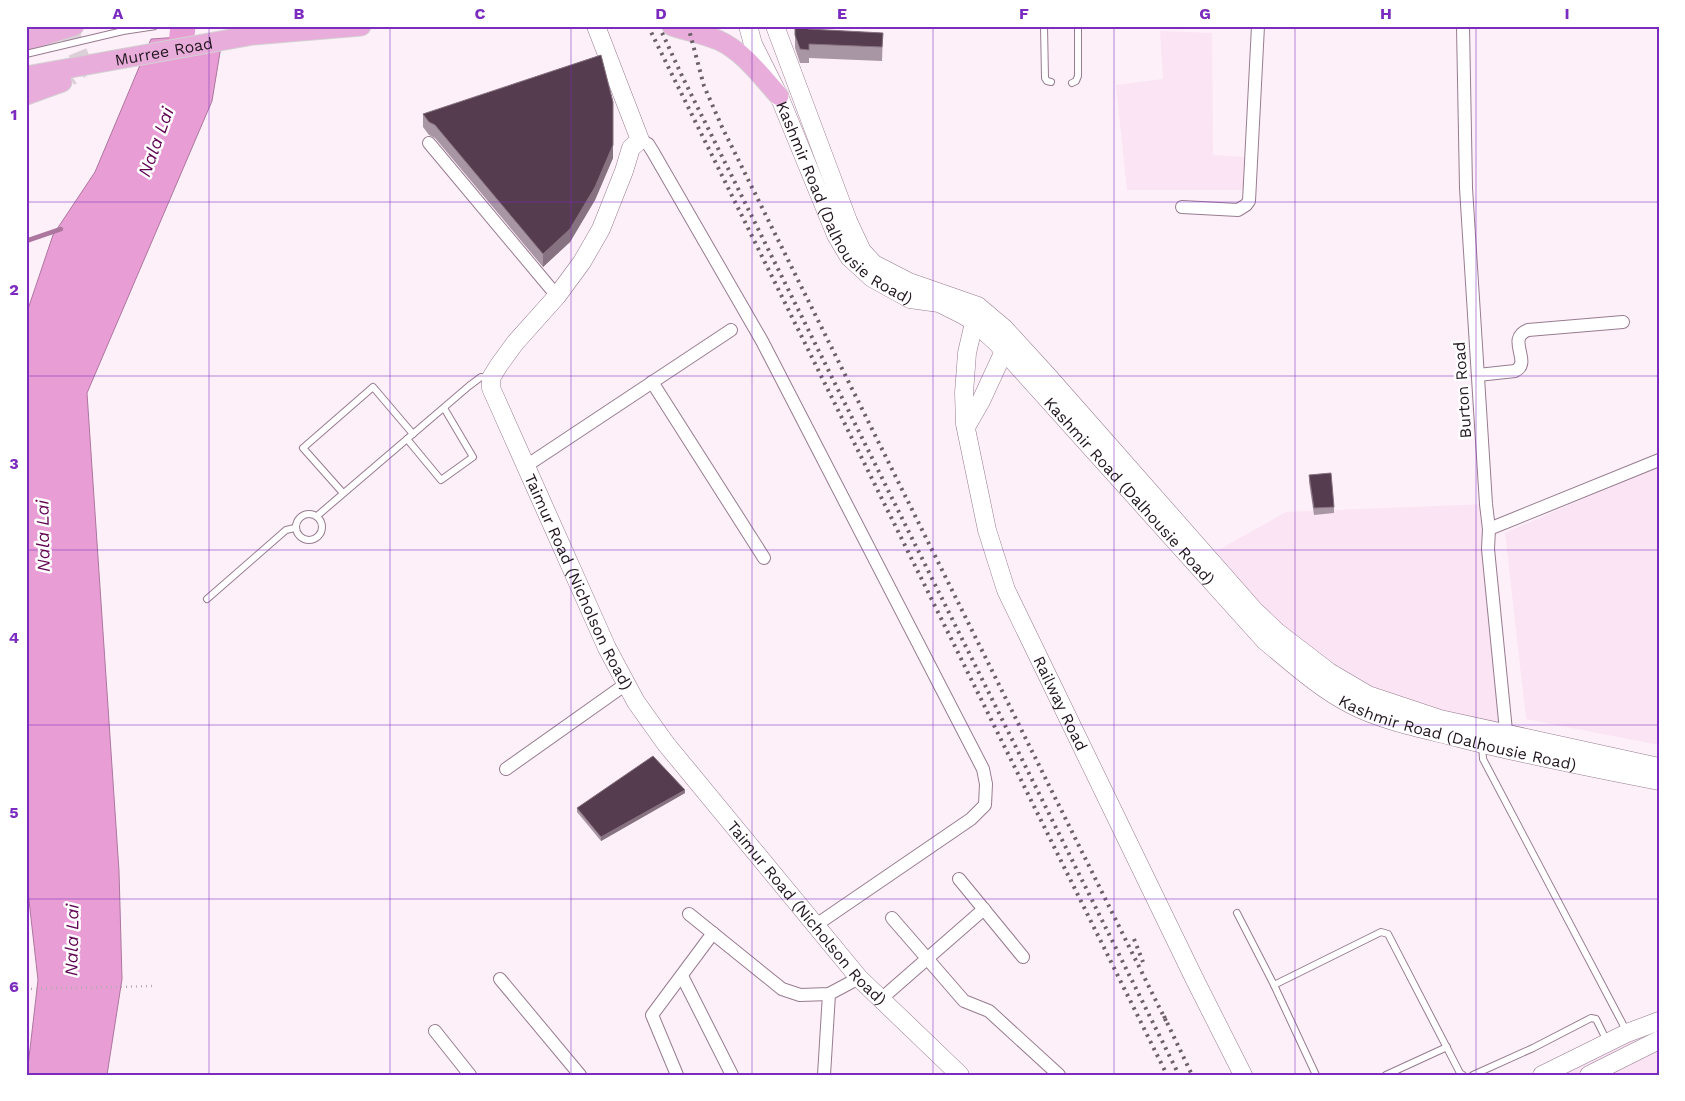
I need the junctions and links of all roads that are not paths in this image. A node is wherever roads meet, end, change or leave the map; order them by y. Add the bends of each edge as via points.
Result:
1 (74, 26) edge
2 (156, 26) edge
3 (361, 26) edge
4 (596, 26) edge
5 (672, 26) edge
6 (748, 26) edge
7 (775, 26) edge
8 (1044, 26) edge
9 (1078, 26) edge
10 (1258, 26) edge
11 (1463, 26) edge
12 (331, 27) edge
13 (26, 41) edge
14 (26, 54) edge
15 (26, 76) edge
16 (62, 82) tunnel mouth
17 (1051, 82) dead end
18 (1072, 83) dead end
19 (26, 95) edge
20 (779, 96) junction
21 (640, 140) junction
22 (429, 143) dead end
23 (1182, 207) dead end
24 (557, 296) junction
25 (976, 314) junction
26 (1623, 322) dead end
27 (731, 330) dead end
28 (1009, 345) junction
29 (1478, 375) junction
30 (492, 378) junction
31 (652, 382) junction
32 (444, 408) junction
33 (966, 428) junction
34 (410, 437) junction
35 (1659, 460) edge
36 (526, 466) junction
37 (343, 493) junction
38 (317, 516) junction
39 (295, 528) junction
40 (1489, 529) junction
41 (764, 558) dead end
42 (207, 599) dead end
43 (626, 684) junction
44 (1482, 736) junction
45 (1507, 742) junction
46 (1659, 768) edge
47 (506, 769) dead end
48 (1659, 781) edge
49 (959, 879) dead end
50 (984, 909) junction
51 (1237, 913) dead end
52 (689, 914) dead end
53 (892, 918) dead end
54 (816, 925) junction
55 (714, 933) junction
56 (1022, 957) dead end
57 (927, 959) junction
58 (682, 976) junction
59 (859, 978) junction
60 (500, 979) dead end
61 (1274, 985) junction
62 (829, 994) junction
63 (881, 999) junction
64 (1659, 1021) edge
65 (434, 1031) dead end
66 (1627, 1033) junction
67 (1659, 1040) edge
68 (1608, 1042) junction
69 (1447, 1047) junction
70 (1636, 1051) junction
71 (1576, 1063) edge
72 (1594, 1072) edge
73 (470, 1075) edge
74 (580, 1075) edge
75 (678, 1075) edge
76 (732, 1075) edge
77 (824, 1075) edge
78 (960, 1075) edge
79 (1059, 1075) edge
80 (1244, 1075) edge
81 (1316, 1075) edge
82 (1386, 1075) edge
83 (1463, 1075) edge
84 (1473, 1075) edge
85 (1542, 1075) edge

1 - 13 main road
2 - 14 lane, bridge
3 - 12 main road, Murree Road
4 - 21 street
5 - 20 main road via 719,41 736,52
6 - 20 street, Kashmir Road (Dalhousie Road) via 753,44
7 - 25 street, Kashmir Road (Dalhousie Road) via 862,251 890,274
8 - 17 lane via 1045,78
9 - 18 lane via 1078,76
10 - 23 street via 1249,201 1238,210
11 - 29 street, Burton Road via 1466,188
12 - 15 main road, Murree Road via 253,35
16 - 19 main road
20 - 25 street, Kashmir Road (Dalhousie Road) via 848,257 872,278 910,299 939,303
21 - 24 street via 631,148 602,229
21 - 54 street via 653,152 762,341 983,769 985,804 971,819
22 - 24 street
24 - 30 street via 515,342
25 - 28 street, Kashmir Road (Dalhousie Road)
25 - 33 street, Railway Road via 967,353
26 - 29 street via 1522,332 1518,339 1522,364 1519,369
27 - 31 street
28 - 33 street
28 - 44 street, Kashmir Road (Dalhousie Road) via 1277,632 1329,672 1368,695
29 - 40 street, Burton Road
30 - 32 lane via 481,377
30 - 36 street, Taimur Road (Nicholson Road) via 491,388
31 - 36 street
31 - 41 street
32 - 34 lane
32 - 34 lane via 473,457 441,480
33 - 80 street, Railway Road via 987,530 1006,590
34 - 37 lane
34 - 37 lane via 373,387 303,448
35 - 40 street
36 - 43 street, Taimur Road (Nicholson Road)
37 - 38 lane
38 - 39 lane via 310,513 302,515
38 - 39 lane via 322,530 318,537 304,540
39 - 42 lane via 286,530
40 - 45 street, Burton Road via 1488,549
43 - 47 street
43 - 54 street, Taimur Road (Nicholson Road) via 666,744
44 - 45 street, Kashmir Road (Dalhousie Road)
44 - 66 lane via 1484,759
45 - 46 street, Kashmir Road (Dalhousie Road)
45 - 48 street, Kashmir Road (Dalhousie Road)
49 - 50 street
50 - 56 street
50 - 57 street
51 - 61 lane
52 - 55 street
53 - 57 street
54 - 59 street, Taimur Road (Nicholson Road)
55 - 58 street
55 - 62 street via 782,989 800,995
57 - 63 street
57 - 79 street via 964,1001 989,1011
58 - 75 street via 652,1015
58 - 76 street
59 - 62 street
59 - 63 street, Taimur Road (Nicholson Road)
60 - 74 street
61 - 69 lane via 1385,932
61 - 81 lane
62 - 77 street
63 - 78 street, Taimur Road (Nicholson Road)
64 - 66 street
65 - 73 street
66 - 68 street
66 - 70 street
67 - 70 street
68 - 71 street
68 - 84 lane via 1598,1022 1592,1018
69 - 82 lane
69 - 83 lane
70 - 72 street
71 - 85 street

